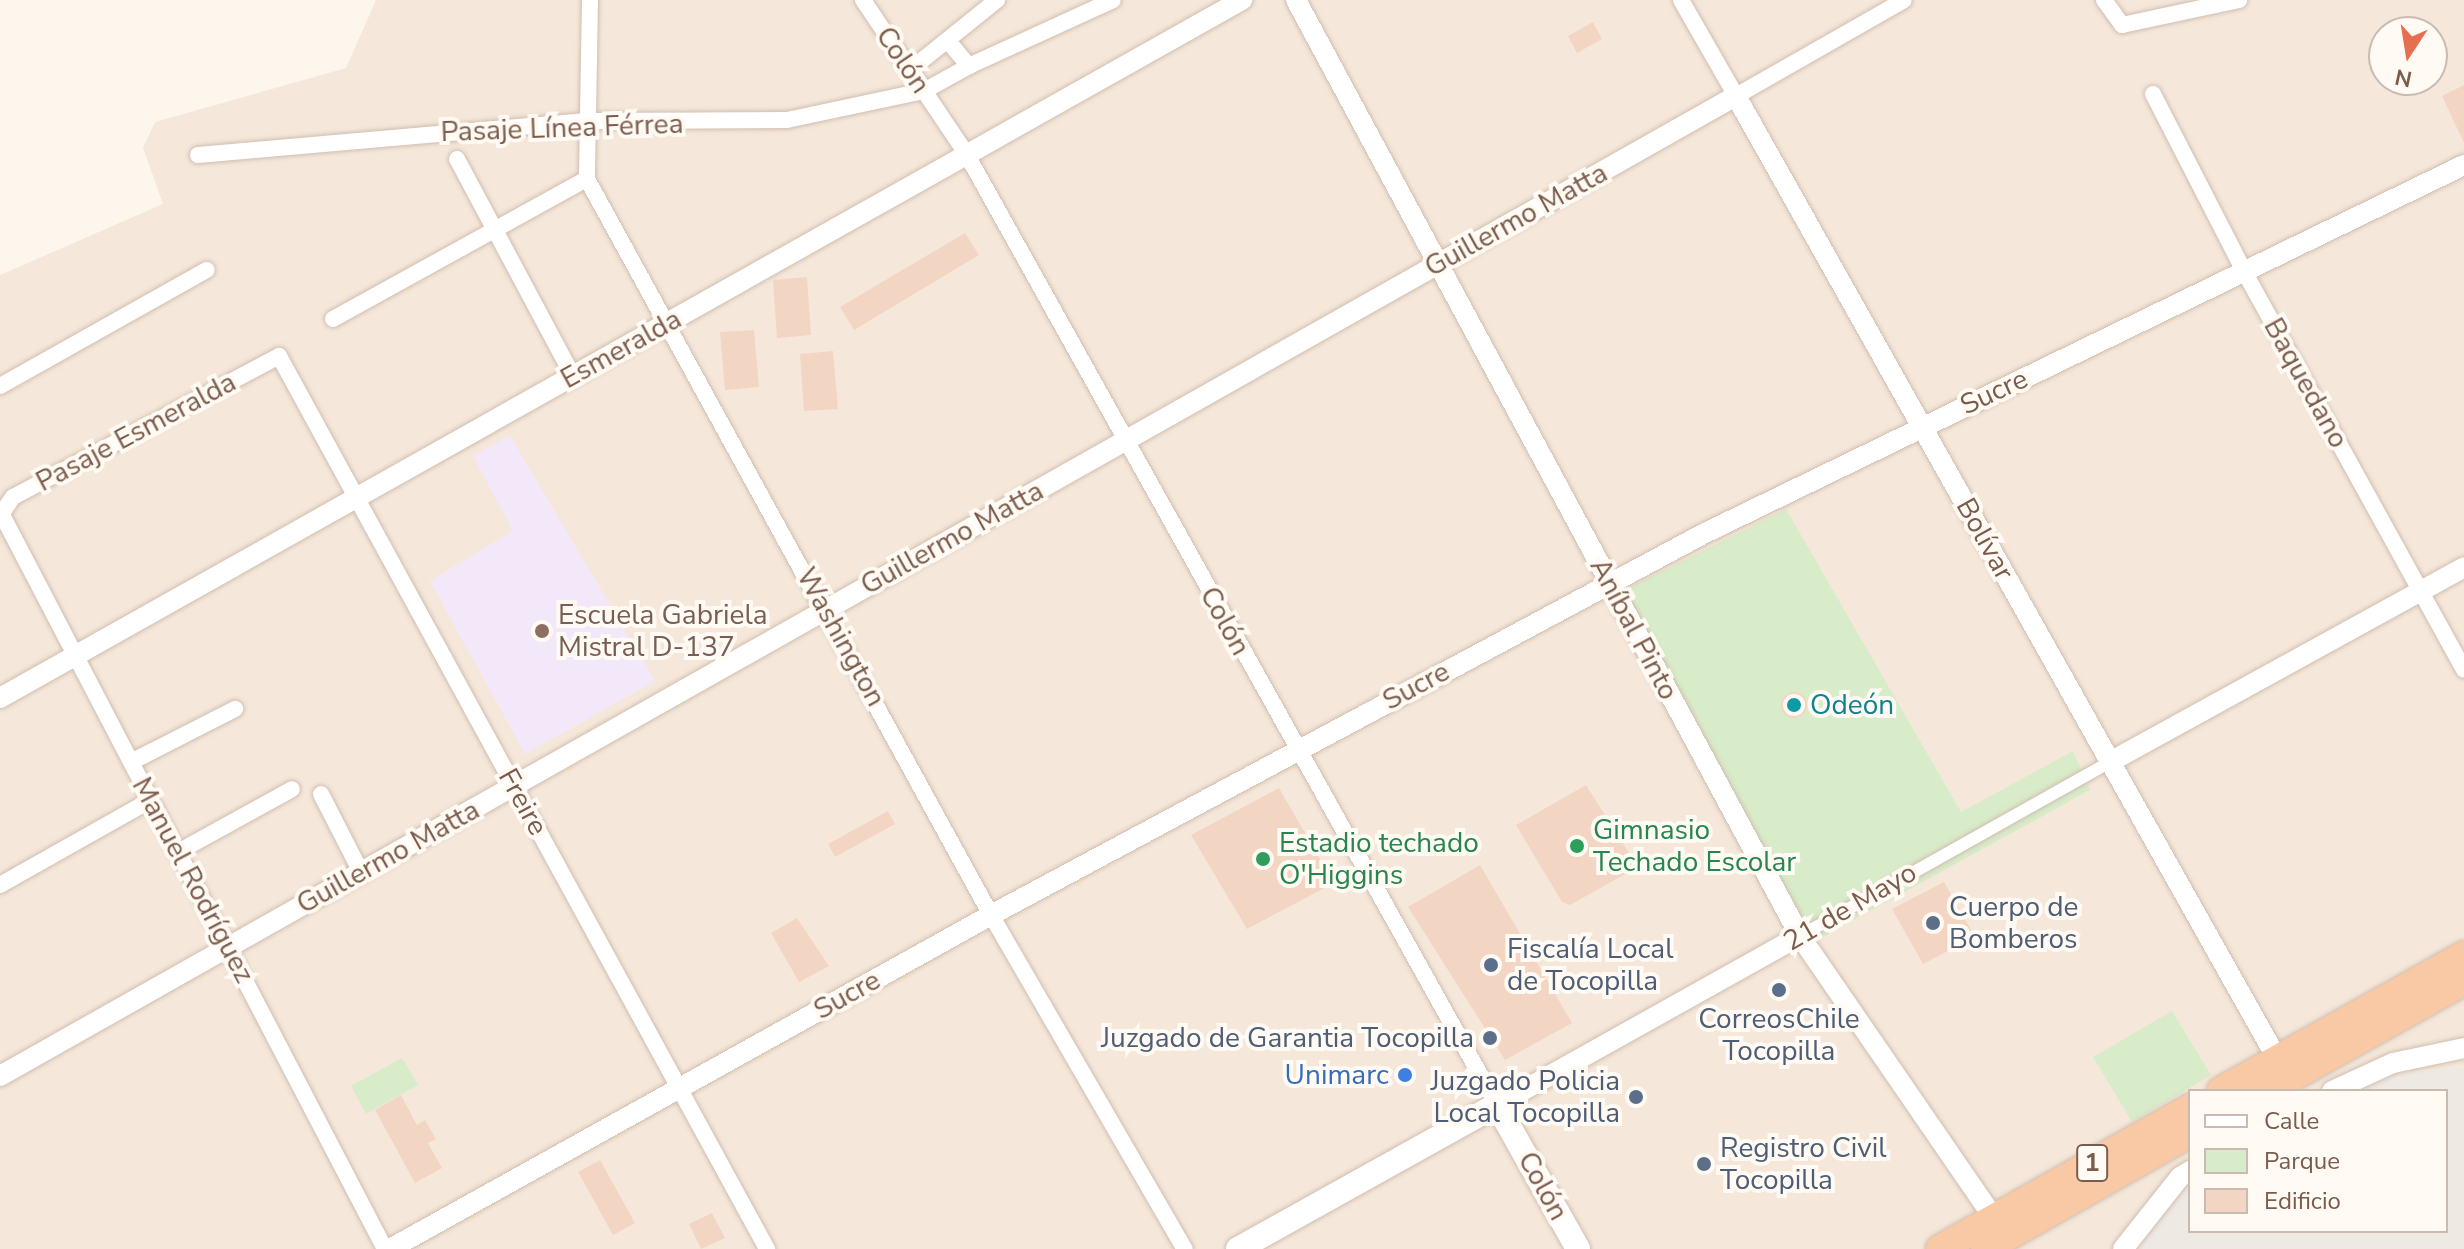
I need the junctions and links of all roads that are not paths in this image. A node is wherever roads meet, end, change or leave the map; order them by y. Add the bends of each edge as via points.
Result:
1 (590, 0) edge
2 (863, 0) edge
3 (997, 0) edge
4 (1113, 0) edge
5 (1242, 0) edge
6 (1296, 0) edge
7 (1681, 0) edge
8 (1904, 0) edge
9 (2104, 0) edge
10 (2239, 0) edge
11 (948, 41) junction
12 (969, 66) junction
13 (910, 70) junction
14 (924, 91) junction
15 (2153, 94) dead end
16 (1736, 96) junction
17 (587, 121) junction
18 (198, 155) dead end
19 (967, 155) junction
20 (457, 159) dead end
21 (2464, 165) edge
22 (587, 179) junction
23 (495, 230) junction
24 (1437, 265) junction
25 (207, 270) dead end
26 (2245, 273) junction
27 (333, 319) dead end
28 (666, 324) junction
29 (279, 356) joint
30 (573, 376) junction
31 (0, 386) edge
32 (1922, 426) junction
33 (1124, 441) junction
34 (356, 498) junction
35 (1, 514) edge
36 (2464, 567) edge
37 (1610, 583) junction
38 (2420, 591) junction
39 (826, 609) junction
40 (76, 656) junction
41 (2464, 670) edge
42 (0, 698) edge
43 (235, 709) dead end
44 (1298, 750) junction
45 (131, 762) junction
46 (2110, 762) junction
47 (514, 786) junction
48 (292, 789) dead end
49 (321, 794) dead end
50 (151, 800) junction
51 (178, 852) junction
52 (361, 872) junction
53 (0, 885) edge
54 (991, 915) junction
55 (1800, 936) junction
56 (228, 947) junction
57 (2464, 955) edge
58 (2464, 981) edge
59 (2464, 1048) edge
60 (0, 1076) edge
61 (2278, 1076) edge
62 (679, 1088) junction
63 (2229, 1089) edge
64 (2336, 1089) edge
65 (1497, 1105) junction
66 (2188, 1109) edge
67 (2188, 1134) edge
68 (2188, 1172) edge
69 (1995, 1235) edge
70 (388, 1249) edge
71 (767, 1249) edge
72 (1185, 1249) edge
73 (1238, 1249) edge
74 (1578, 1249) edge
75 (1940, 1249) edge
76 (2123, 1249) edge

1 - 17 street, Washington
2 - 13 street, Colón
3 - 11 street
4 - 12 street, Pasaje Línea Férrea
5 - 19 street, Esmeralda
6 - 24 street, Aníbal Pinto
7 - 16 street, Bolívar
8 - 16 street, Guillermo Matta
9 - 10 street via 2122,25
11 - 12 street
11 - 13 street
12 - 14 street, Pasaje Línea Férrea
13 - 14 street, Colón
14 - 17 street, Pasaje Línea Férrea via 787,120
14 - 19 street, Colón
15 - 26 street, Baquedano
16 - 24 street, Guillermo Matta
16 - 32 street, Bolívar
17 - 18 street, Pasaje Línea Férrea
17 - 22 street, Washington
19 - 28 street, Esmeralda
19 - 33 street, Colón
20 - 23 street
21 - 26 street, Sucre
22 - 23 street
22 - 28 street, Washington
23 - 27 street
23 - 30 street
24 - 33 street, Guillermo Matta
24 - 37 street, Aníbal Pinto
25 - 31 street
26 - 32 street, Sucre
26 - 38 street, Baquedano
28 - 30 street, Esmeralda
28 - 39 street, Washington
29 - 34 street, Freire
29 - 35 street, Pasaje Esmeralda via 13,497
30 - 34 street, Esmeralda
32 - 37 street, Sucre
32 - 46 street, Bolívar
33 - 39 street, Guillermo Matta
33 - 44 street, Colón
34 - 40 street, Esmeralda
34 - 47 street, Freire
35 - 40 street, Manuel Rodríguez
36 - 38 street, 21 de Mayo
37 - 44 street, Sucre
37 - 55 street, Aníbal Pinto
38 - 41 street, Baquedano
38 - 46 street, 21 de Mayo
39 - 47 street, Guillermo Matta
39 - 54 street, Washington
40 - 42 street, Esmeralda
40 - 45 street, Manuel Rodríguez
43 - 45 street
44 - 54 street, Sucre
44 - 65 street, Colón
45 - 50 street, Manuel Rodríguez
46 - 55 street, 21 de Mayo
46 - 61 street, Bolívar
47 - 52 street, Guillermo Matta
47 - 62 street, Freire
48 - 51 street
49 - 52 street
50 - 51 street, Manuel Rodríguez
50 - 53 street
51 - 56 street, Manuel Rodríguez
52 - 56 street, Guillermo Matta
54 - 62 street, Sucre
54 - 72 street, Washington
55 - 65 street, 21 de Mayo
55 - 69 street, Aníbal Pinto
56 - 60 street, Guillermo Matta
56 - 70 street, Manuel Rodríguez
57 - 61 highway
58 - 61 highway
59 - 64 street via 2393,1063
61 - 63 highway
62 - 70 street, Sucre
62 - 71 street, Freire
65 - 73 main road, 21 de Mayo
65 - 74 main road, Colón
66 - 69 highway, 1
67 - 69 highway, 1
68 - 76 street
69 - 75 highway, 1

